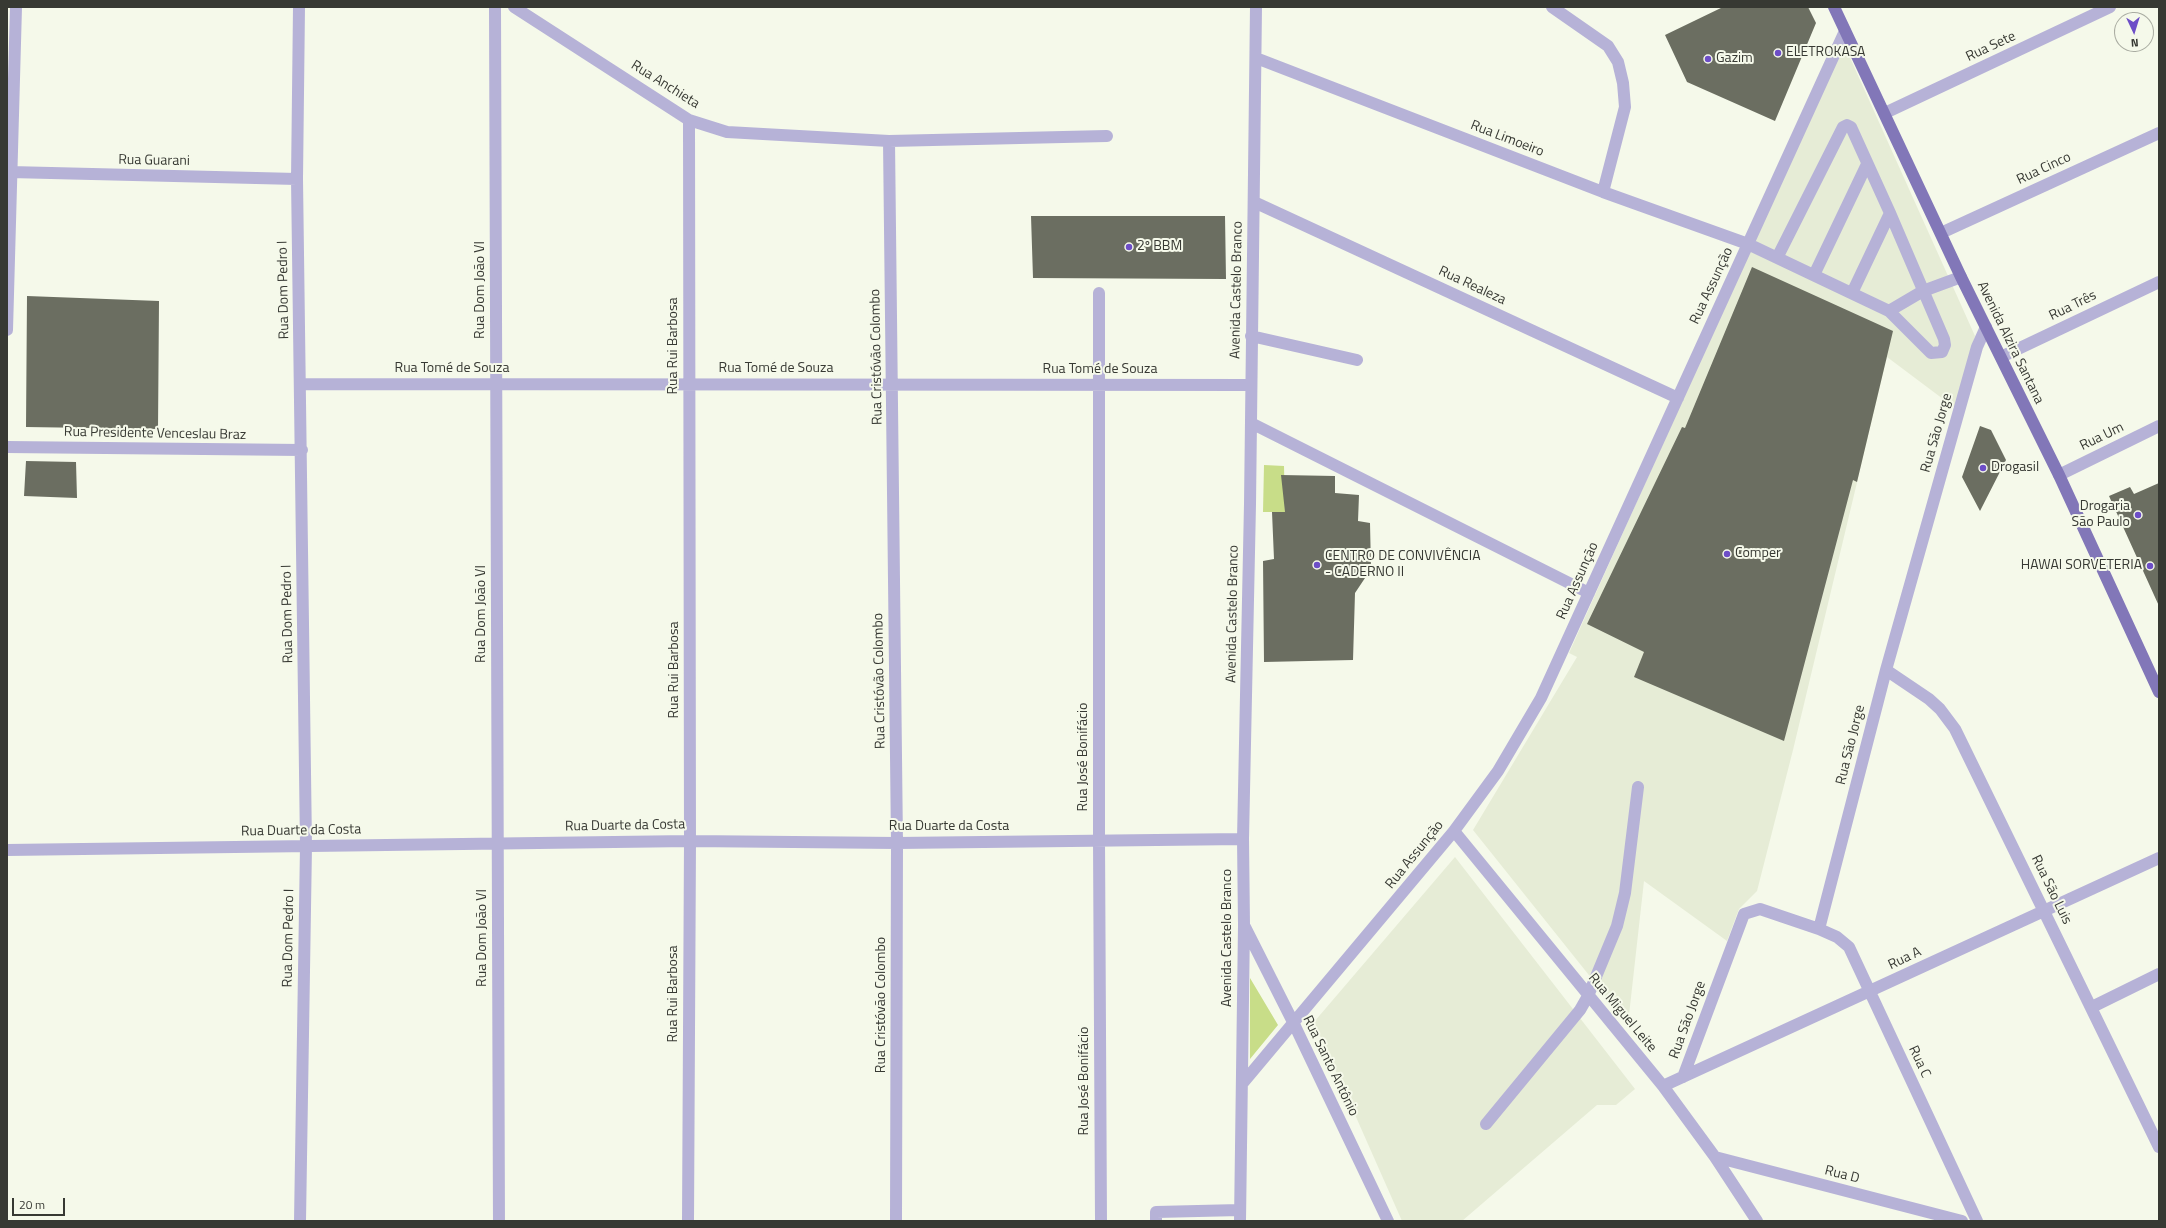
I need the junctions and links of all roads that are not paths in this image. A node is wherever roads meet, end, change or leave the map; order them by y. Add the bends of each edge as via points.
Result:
1 (16, 7) edge
2 (299, 7) edge
3 (495, 7) edge
4 (514, 7) edge
5 (1256, 7) edge
6 (1552, 7) edge
7 (1834, 7) edge
8 (2110, 7) edge
9 (1845, 30) junction
10 (1256, 58) junction
11 (1885, 113) junction
12 (689, 120) junction
13 (2159, 133) edge
14 (1107, 136) dead end
15 (889, 141) junction
16 (1867, 164) junction
17 (10, 172) junction
18 (297, 179) junction
19 (1603, 192) junction
20 (1254, 202) junction
21 (1890, 213) junction
22 (1941, 233) junction
23 (1748, 244) junction
24 (1777, 258) junction
25 (1814, 275) junction
26 (1961, 276) junction
27 (2159, 282) edge
28 (1923, 291) junction
29 (1099, 292) dead end
30 (1852, 293) junction
31 (1889, 311) junction
32 (1986, 327) junction
33 (7, 330) edge
34 (1251, 336) junction
35 (2001, 357) junction
36 (1357, 360) dead end
37 (301, 384) junction
38 (496, 384) junction
39 (689, 384) junction
40 (892, 385) junction
41 (1099, 385) junction
42 (1251, 385) junction
43 (1678, 398) junction
44 (1251, 423) junction
45 (2159, 426) edge
46 (7, 447) edge
47 (302, 450) junction
48 (2059, 475) junction
49 (1588, 593) junction
50 (1886, 670) junction
51 (2159, 692) edge
52 (1638, 787) dead end
53 (1454, 832) junction
54 (1243, 839) junction
55 (690, 840) junction
56 (1099, 841) junction
57 (497, 842) junction
58 (897, 843) junction
59 (306, 846) junction
60 (7, 850) edge
61 (2159, 858) edge
62 (2045, 911) junction
63 (1244, 925) junction
64 (1819, 929) junction
65 (2159, 974) edge
66 (1870, 992) junction
67 (1588, 996) junction
68 (2092, 1007) junction
69 (1294, 1024) junction
70 (1683, 1077) junction
71 (1242, 1084) junction
72 (1662, 1086) junction
73 (1486, 1124) dead end
74 (2158, 1142) edge
75 (1715, 1157) junction
76 (1240, 1215) edge
77 (300, 1221) edge
78 (500, 1221) edge
79 (688, 1221) edge
80 (896, 1221) edge
81 (1101, 1221) edge
82 (1156, 1221) edge
83 (1388, 1221) edge
84 (1757, 1221) edge
85 (1962, 1221) edge
86 (1977, 1221) edge

1 - 17 street
2 - 18 street, Rua Dom Pedro I
3 - 38 street, Rua Dom João VI
4 - 12 street, Rua Anchieta
5 - 10 street, Avenida Castelo Branco
6 - 19 street via 1608,46 1618,62 1625,107
7 - 9 main road, Avenida Alzira Santana
8 - 11 street, Rua Sete
9 - 11 main road, Avenida Alzira Santana
9 - 23 street, Rua Assunção
10 - 19 street, Rua Limoeiro
10 - 20 street, Avenida Castelo Branco
11 - 22 main road, Avenida Alzira Santana
12 - 15 street, Rua Anchieta via 728,132
12 - 39 street, Rua Rui Barbosa
13 - 22 street, Rua Cinco
14 - 15 street, Rua Anchieta
15 - 40 street, Rua Cristóvão Colombo
16 - 21 street
16 - 24 street via 1850,127 1842,127
16 - 25 street
17 - 18 street, Rua Guarani
17 - 33 street
18 - 37 street, Rua Dom Pedro I
19 - 23 street, Rua Limoeiro
20 - 34 street, Avenida Castelo Branco
20 - 43 street, Rua Realeza
21 - 28 street
21 - 30 street
22 - 26 main road, Avenida Alzira Santana
23 - 24 street, Rua Limoeiro
23 - 43 street, Rua Assunção
24 - 25 street, Rua Limoeiro
25 - 30 street, Rua Limoeiro
26 - 28 street
26 - 32 main road, Avenida Alzira Santana
27 - 35 street, Rua Três
28 - 31 street
28 - 31 street, Rua Limoeiro via 1944,339 1942,352 1931,353
29 - 41 street, Rua José Bonifácio
30 - 31 street, Rua Limoeiro
32 - 35 main road, Avenida Alzira Santana
32 - 50 street, Rua São Jorge via 1977,347
34 - 36 street
34 - 42 street, Avenida Castelo Branco
35 - 48 main road, Avenida Alzira Santana
37 - 38 street, Rua Tomé de Souza
37 - 47 street, Rua Dom Pedro I
38 - 39 street, Rua Tomé de Souza
38 - 57 street, Rua Dom João VI
39 - 40 street, Rua Tomé de Souza
39 - 55 street, Rua Rui Barbosa
40 - 41 street, Rua Tomé de Souza
40 - 58 street, Rua Cristóvão Colombo
41 - 42 street, Rua Tomé de Souza
41 - 56 street, Rua José Bonifácio
42 - 44 street, Avenida Castelo Branco
43 - 49 street, Rua Assunção
44 - 49 street
44 - 54 street, Avenida Castelo Branco
45 - 48 street, Rua Um
46 - 47 street, Rua Presidente Venceslau Braz
47 - 59 street, Rua Dom Pedro I
48 - 51 main road, Avenida Alzira Santana
49 - 53 street, Rua Assunção via 1542,698 1498,771
50 - 62 street, Rua São Luis via 1929,699 1940,709 1954,729
50 - 64 street, Rua São Jorge
52 - 67 street via 1622,906 1617,926
53 - 67 street, Rua Miguel Leite
53 - 69 street, Rua Assunção
54 - 56 street, Rua Duarte da Costa
54 - 63 street, Avenida Castelo Branco
55 - 57 street, Rua Duarte da Costa
55 - 58 street, Rua Duarte da Costa
55 - 79 street, Rua Rui Barbosa
56 - 58 street, Rua Duarte da Costa
56 - 81 street, Rua José Bonifácio
57 - 59 street, Rua Duarte da Costa
57 - 78 street, Rua Dom João VI
58 - 80 street, Rua Cristóvão Colombo
59 - 60 street, Rua Duarte da Costa
59 - 77 street, Rua Dom Pedro I
61 - 62 street, Rua A
62 - 66 street, Rua A
62 - 68 street, Rua São Luis
63 - 69 street, Rua Santo Antônio
63 - 71 street, Avenida Castelo Branco
64 - 66 street, Rua C via 1837,937 1849,947
64 - 70 street, Rua São Jorge via 1760,909 1744,914
65 - 68 street
66 - 70 street, Rua A
66 - 86 street, Rua C
67 - 72 street, Rua Miguel Leite
67 - 73 street via 1580,1010
68 - 74 street, Rua São Luis
69 - 71 street, Rua Assunção
69 - 83 street, Rua Santo Antônio
70 - 72 street, Rua A
71 - 76 street, Avenida Castelo Branco
72 - 75 street, Rua Miguel Leite
75 - 84 street, Rua Miguel Leite
75 - 85 street, Rua D
76 - 82 street via 1156,1212

